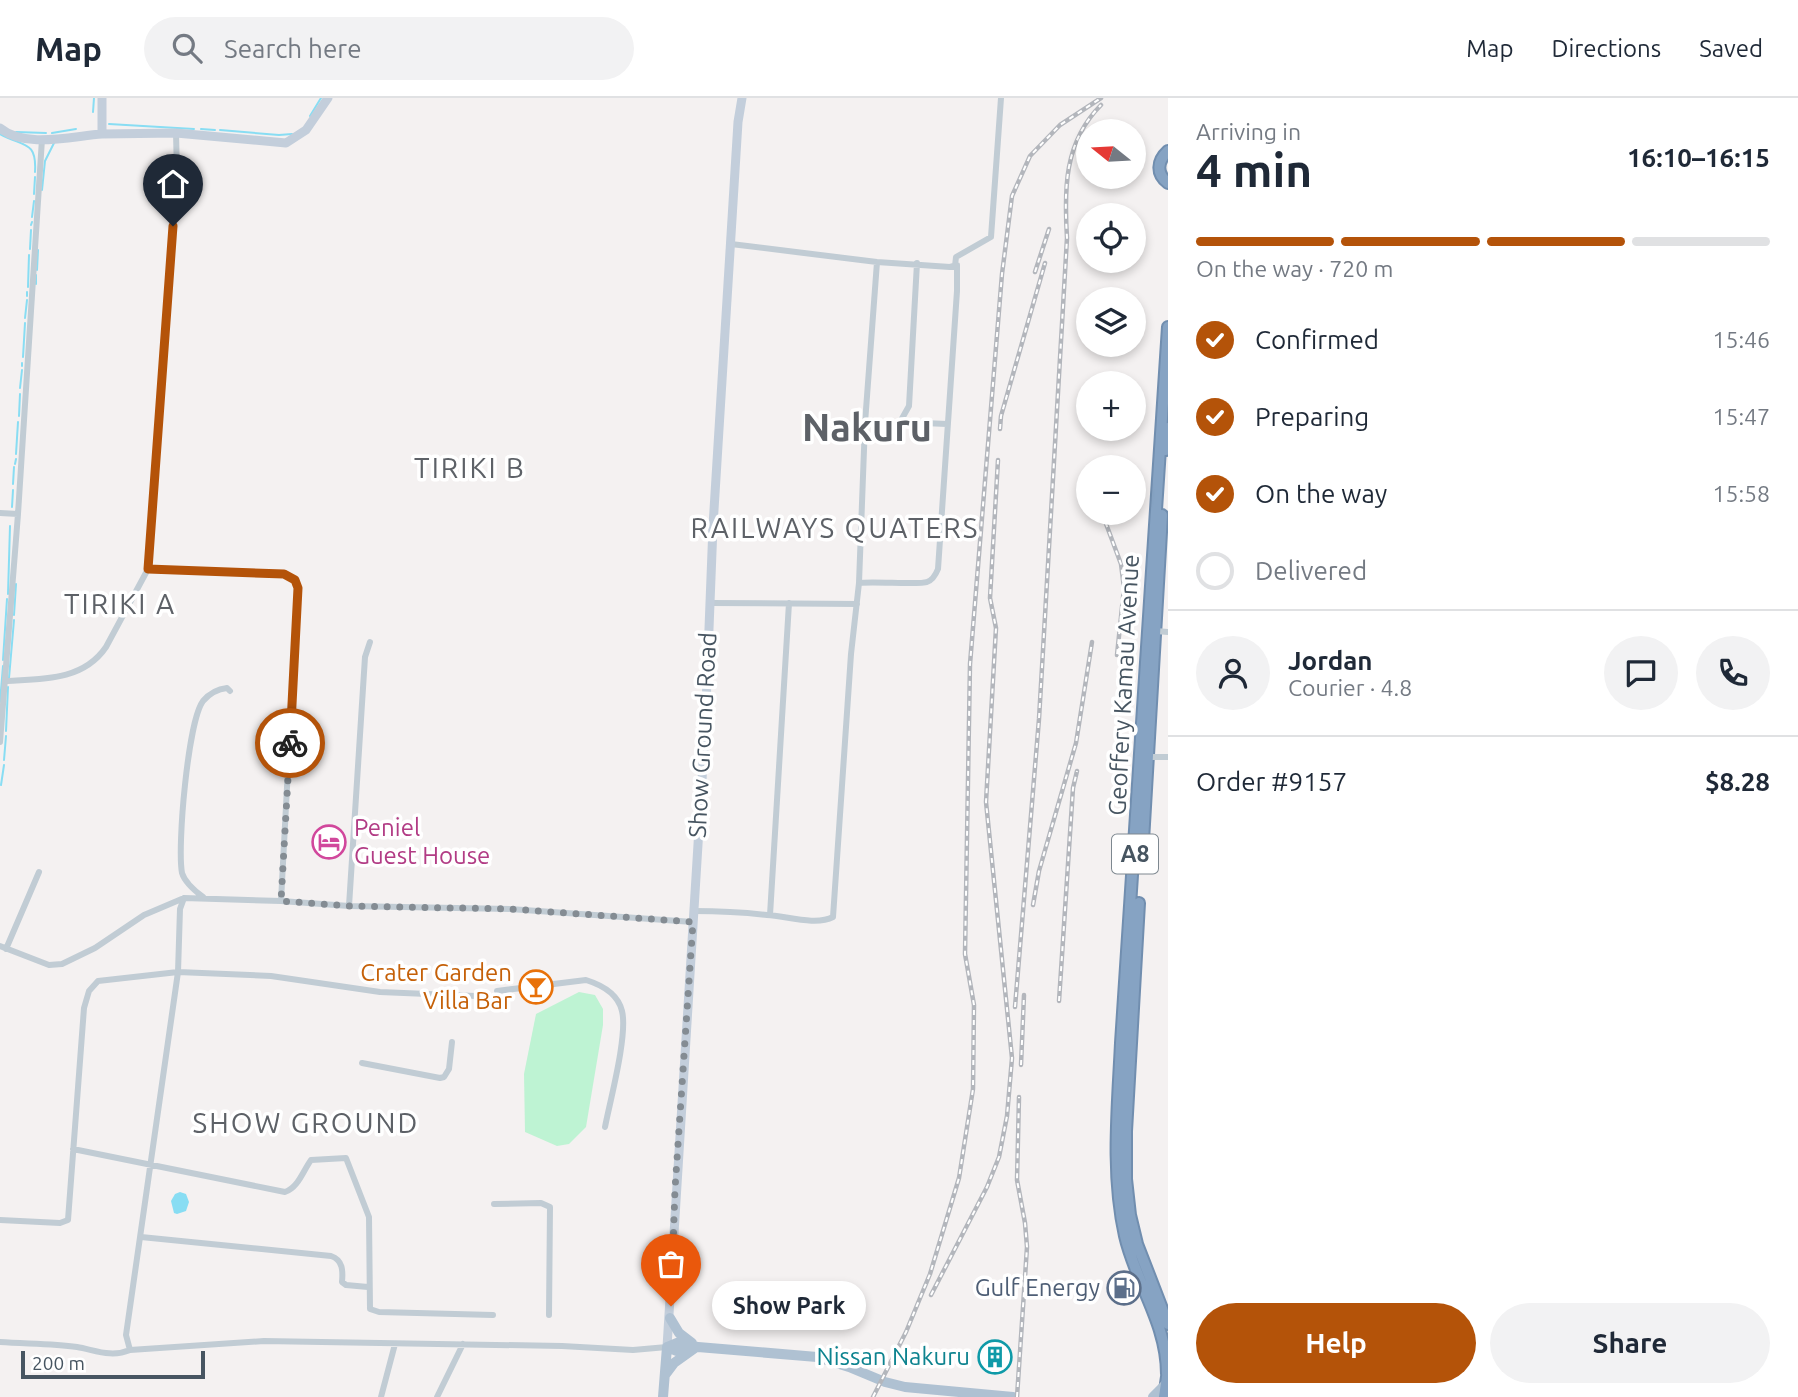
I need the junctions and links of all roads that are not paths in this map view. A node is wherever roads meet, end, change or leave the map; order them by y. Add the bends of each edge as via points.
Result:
1 (103, 98) edge
2 (328, 98) edge
3 (743, 98) edge
4 (1001, 98) edge
5 (0, 128) edge
6 (176, 133) junction
7 (102, 134) junction
8 (42, 139) junction
9 (1167, 151) edge
10 (1167, 183) edge
11 (731, 244) junction
12 (877, 262) junction
13 (917, 263) junction
14 (954, 266) junction
15 (1168, 327) edge
16 (900, 422) junction
17 (866, 424) junction
18 (947, 424) junction
19 (1168, 428) edge
20 (0, 513) edge
21 (18, 514) junction
22 (1165, 514) edge
23 (148, 569) junction
24 (859, 583) junction
25 (710, 603) junction
26 (789, 603) junction
27 (857, 604) junction
28 (1156, 631) junction
29 (1168, 632) edge
30 (370, 642) dead end
31 (5, 681) junction
32 (230, 691) dead end
33 (0, 742) edge
34 (1148, 757) junction
35 (1168, 757) edge
36 (39, 872) dead end
37 (184, 898) junction
38 (205, 898) junction
39 (281, 901) junction
40 (349, 906) junction
41 (693, 911) junction
42 (770, 915) junction
43 (693, 922) junction
44 (3, 947) edge
45 (178, 972) junction
46 (452, 1042) dead end
47 (362, 1063) dead end
48 (605, 1127) dead end
49 (73, 1149) junction
50 (150, 1164) junction
51 (494, 1204) dead end
52 (0, 1220) edge
53 (141, 1237) junction
54 (368, 1287) junction
55 (493, 1315) dead end
56 (549, 1315) dead end
57 (670, 1318) junction
58 (1168, 1324) edge
59 (0, 1342) edge
60 (395, 1344) junction
61 (463, 1344) junction
62 (667, 1347) junction
63 (696, 1347) junction
64 (130, 1350) junction
65 (665, 1376) junction
66 (1166, 1376) edge
67 (381, 1397) edge
68 (437, 1397) edge
69 (663, 1397) edge
70 (1013, 1397) edge
71 (1153, 1397) edge
72 (1164, 1397) edge

1 - 7 main road
2 - 6 main road via 306,130 286,143
3 - 11 main road, Show Ground Road
4 - 14 street via 991,237 956,257
5 - 8 main road
6 - 7 main road
6 - 23 street via 177,173
7 - 8 main road
8 - 21 street
9 - 10 highway via 1159,170
11 - 12 street
11 - 25 main road, Show Ground Road
12 - 13 street
12 - 17 street
13 - 14 street
13 - 16 street via 909,406
14 - 18 street via 958,271
15 - 66 highway, Geoffery Kamau Avenue / A8 via 1116,1156 1126,1239 1165,1342
16 - 17 street
16 - 18 street
17 - 24 street
18 - 24 street via 939,562 934,576 924,583
19 - 22 highway, Geoffery Kamau Avenue / A8
20 - 21 street
21 - 31 street
22 - 28 highway, Geoffery Kamau Avenue / A8
23 - 31 street via 98,659 47,679
23 - 39 street via 284,574 295,580
24 - 27 street
25 - 26 street
25 - 41 main road, Show Ground Road
26 - 27 street
26 - 42 street
27 - 42 street via 833,917 816,920
28 - 29 street
28 - 34 highway, Geoffery Kamau Avenue / A8
30 - 40 street via 365,657
31 - 33 street
32 - 38 street via 221,689 204,701 188,747 182,874
34 - 35 street
34 - 58 highway, Geoffery Kamau Avenue / A8 via 1125,1165 1137,1244
36 - 44 street
37 - 38 street
37 - 44 street via 144,915 62,964 49,965
37 - 45 street
38 - 39 street
39 - 40 street
40 - 43 street via 510,909
41 - 42 street
41 - 43 main road, Show Ground Road
43 - 57 main road, Show Ground Road
45 - 48 street via 271,976 380,992 498,994 586,980 599,984 622,1010 622,1037
45 - 49 street via 98,981 89,991
45 - 50 street
46 - 47 street via 449,1069 440,1078
49 - 50 street
49 - 52 street via 65,1222
50 - 53 street
50 - 54 street via 285,1192 311,1160 346,1158 369,1217
51 - 56 street via 550,1206
53 - 54 street via 331,1256 342,1267 342,1282
53 - 64 street via 126,1335
54 - 55 street via 368,1305 373,1311
57 - 62 main road, Show Ground Road
57 - 63 main road
59 - 64 street via 111,1354
60 - 61 street
60 - 64 street via 264,1341
60 - 67 street
61 - 62 street
61 - 68 street
62 - 63 main road via 679,1342
62 - 65 main road
63 - 65 main road
63 - 70 main road via 817,1357 905,1387
65 - 69 main road
66 - 71 main road
66 - 72 highway, A8

